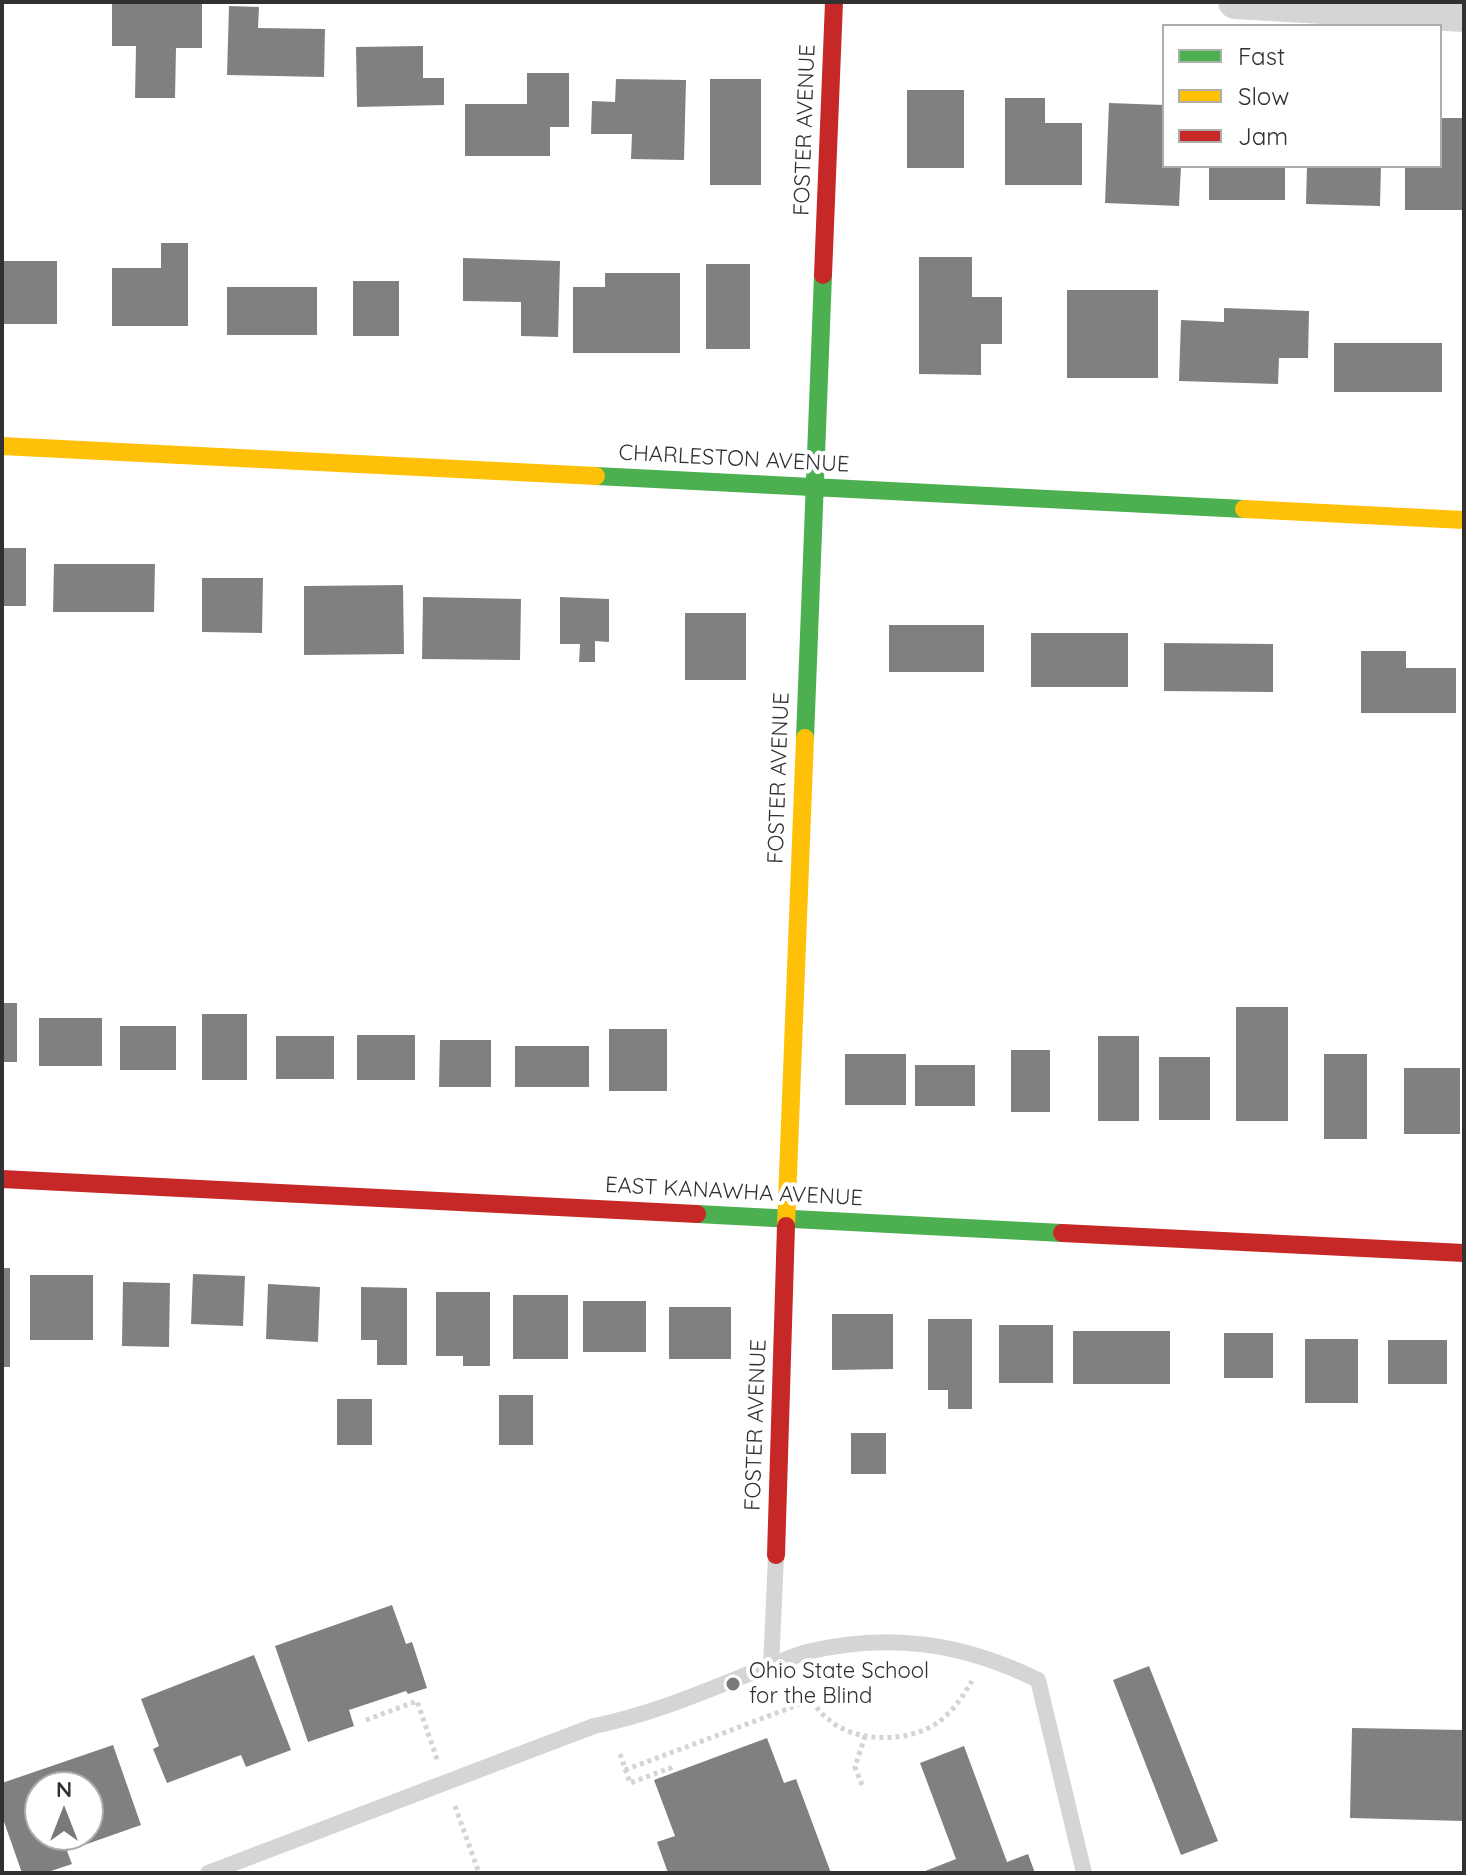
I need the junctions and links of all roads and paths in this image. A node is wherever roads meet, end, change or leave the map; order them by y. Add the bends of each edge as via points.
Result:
1 (834, 2) edge
2 (1235, 2) edge
3 (1464, 15) edge
4 (2, 446) edge
5 (815, 487) junction
6 (1464, 520) edge
7 (2, 1179) edge
8 (786, 1219) junction
9 (1464, 1253) edge
10 (776, 1555) joint
11 (771, 1666) junction
12 (962, 1696) dead end
13 (366, 1720) dead end
14 (865, 1736) junction
15 (620, 1754) dead end
16 (438, 1763) dead end
17 (625, 1770) junction
18 (672, 1773) dead end
19 (862, 1785) dead end
20 (453, 1801) dead end
21 (208, 1873) edge
22 (479, 1873) edge
23 (1084, 1873) edge

1 - 5 street, FOSTER AVENUE
2 - 3 street
4 - 5 street, CHARLESTON AVENUE
5 - 6 street, CHARLESTON AVENUE
5 - 8 street, FOSTER AVENUE
7 - 8 street, EAST KANAWHA AVENUE
8 - 9 street, EAST KANAWHA AVENUE
8 - 10 street, FOSTER AVENUE
10 - 11 lane
11 - 21 lane via 627,1720 594,1726
11 - 23 lane via 806,1652 907,1643 966,1651 1038,1680
12 - 14 path via 937,1723 904,1736
13 - 16 path via 417,1701
14 - 17 path via 829,1720 811,1700
14 - 19 path via 855,1767
15 - 17 path
17 - 18 path via 630,1783 670,1768
20 - 22 path

